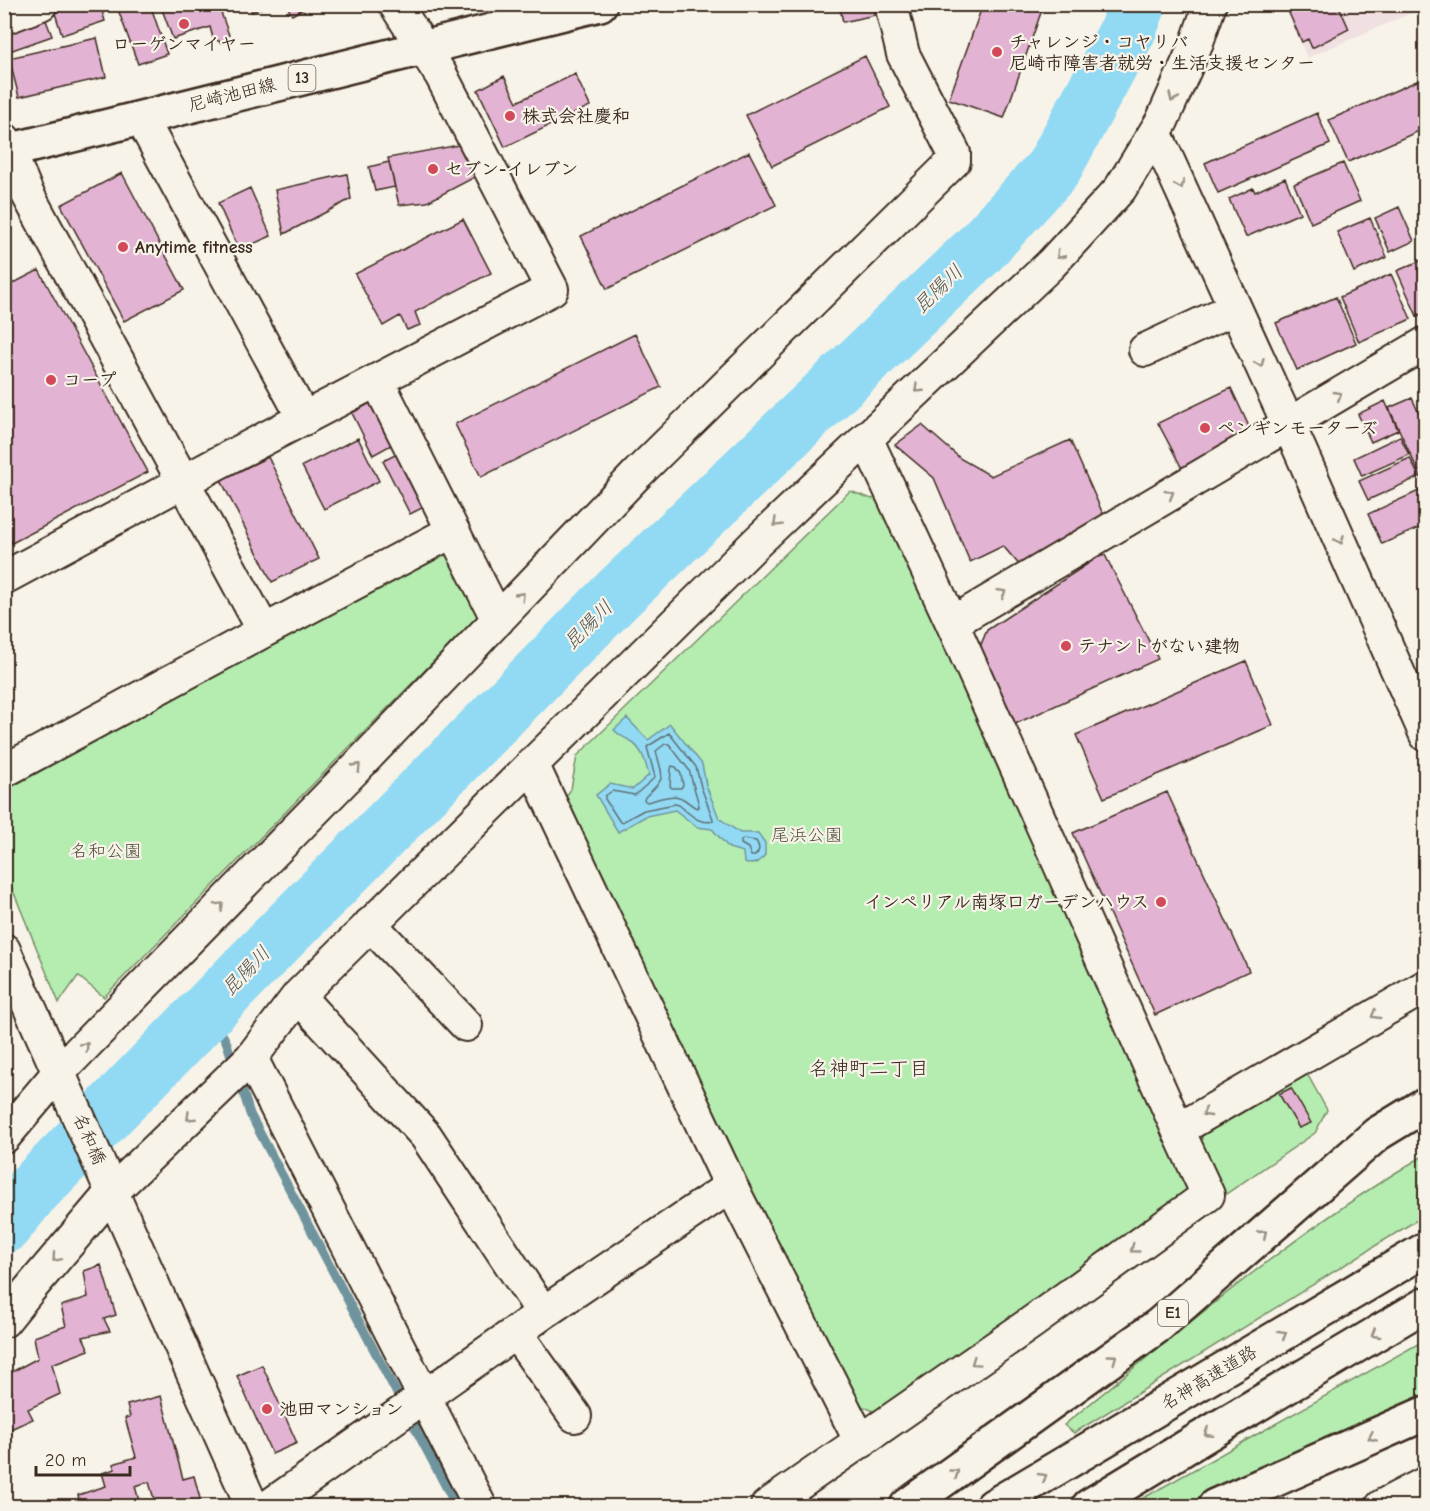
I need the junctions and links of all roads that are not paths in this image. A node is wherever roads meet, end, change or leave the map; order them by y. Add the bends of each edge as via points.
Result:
1 (41, 4) edge
2 (395, 4) edge
3 (600, 4) edge
4 (891, 4) edge
5 (1210, 4) edge
6 (559, 9) edge
7 (4, 18) edge
8 (423, 49) junction
9 (141, 118) junction
10 (1155, 132) junction
11 (6, 147) edge
12 (1235, 308) junction
13 (1425, 343) edge
14 (1145, 350) dead end
15 (377, 380) junction
16 (304, 419) junction
17 (1288, 424) junction
18 (866, 438) junction
19 (183, 482) junction
20 (453, 531) junction
21 (4, 578) edge
22 (498, 620) junction
23 (952, 623) junction
24 (264, 631) junction
25 (1425, 735) edge
26 (532, 764) junction
27 (4, 771) edge
28 (370, 924) junction
29 (4, 950) edge
30 (1425, 986) edge
31 (298, 996) junction
32 (466, 1025) dead end
33 (242, 1067) junction
34 (59, 1072) junction
35 (1425, 1104) edge
36 (1178, 1130) junction
37 (4, 1137) edge
38 (109, 1184) junction
39 (731, 1186) junction
40 (1425, 1249) edge
41 (1425, 1304) edge
42 (543, 1313) junction
43 (4, 1321) edge
44 (516, 1333) junction
45 (413, 1405) junction
46 (1425, 1413) edge
47 (575, 1416) dead end
48 (861, 1442) junction
49 (1425, 1483) edge
50 (252, 1506) edge
51 (268, 1506) edge
52 (480, 1506) edge
53 (768, 1506) edge
54 (907, 1506) edge
55 (993, 1506) edge
56 (1089, 1506) edge
57 (1215, 1506) edge
58 (1382, 1506) edge

1 - 7 street
2 - 8 street
3 - 6 main road, 尼崎池田線 / 13
22 -> 4 street via 638,473 954,161 954,153 903,54
5 -> 10 street via 1197,42
6 - 8 main road, 尼崎池田線 / 13
8 - 9 main road, 尼崎池田線 / 13
8 - 15 street via 441,75 552,289
9 - 11 main road, 尼崎池田線 / 13
9 - 16 street
10 -> 12 street
10 -> 18 street via 1120,189 1051,264
11 - 19 street
12 - 14 street
12 -> 17 street
17 -> 13 street
15 - 16 street
15 - 20 street
16 - 19 street
23 -> 17 street
17 -> 25 street
18 - 23 street
18 -> 26 street
19 - 21 street
19 - 24 street
20 - 22 street
20 - 24 street
34 -> 22 street
23 - 36 street
24 - 27 street
26 - 28 street
26 - 39 street
28 - 31 street
28 - 32 street
29 - 34 street, 名和橋
30 -> 36 street
31 - 33 street
31 - 42 street via 426,1136
33 -> 38 street
33 - 45 street
34 - 37 street
34 - 38 street, 名和橋
54 -> 35 main road, E1 via 1159,1325 1377,1134
36 -> 48 street via 1208,1195
38 -> 43 street
38 - 50 street, 名和橋
39 - 42 street
39 - 48 street
55 -> 40 main road, 名神高速道路
41 -> 56 main road
42 - 44 street
44 - 45 street
44 - 47 street
45 - 51 street
45 - 52 street
46 -> 57 main road
48 - 53 street
49 - 58 street

